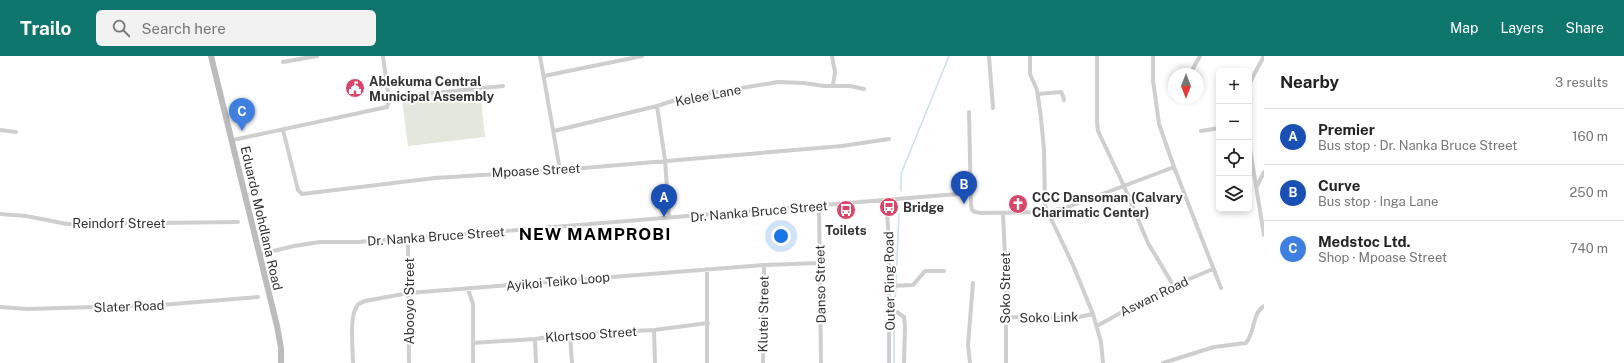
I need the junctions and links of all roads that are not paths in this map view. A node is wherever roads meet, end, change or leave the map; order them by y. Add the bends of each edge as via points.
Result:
1 (211, 56) edge
2 (317, 56) edge
3 (383, 56) edge
4 (540, 56) edge
5 (642, 56) edge
6 (832, 56) edge
7 (988, 56) edge
8 (1030, 56) edge
9 (1097, 56) edge
10 (1153, 56) edge
11 (1200, 56) edge
12 (1264, 56) edge
13 (622, 57) edge
14 (283, 62) dead end
15 (1193, 68) edge
16 (544, 76) junction
17 (1252, 78) edge
18 (833, 85) junction
19 (503, 86) dead end
20 (864, 89) dead end
21 (1038, 94) junction
22 (1064, 100) dead end
23 (389, 101) junction
24 (657, 106) junction
25 (993, 108) dead end
26 (969, 112) dead end
27 (1216, 128) edge
28 (0, 130) edge
29 (283, 130) junction
30 (554, 130) junction
31 (1201, 131) dead end
32 (16, 132) dead end
33 (889, 139) dead end
34 (233, 140) junction
35 (665, 160) junction
36 (1252, 160) edge
37 (1174, 167) junction
38 (560, 170) junction
39 (1264, 172) edge
40 (1124, 186) junction
41 (1257, 187) junction
42 (970, 193) junction
43 (886, 200) junction
44 (819, 206) junction
45 (1047, 212) junction
46 (1003, 213) junction
47 (0, 214) edge
48 (669, 218) junction
49 (238, 222) dead end
50 (1264, 234) edge
51 (408, 238) junction
52 (261, 254) junction
53 (820, 263) junction
54 (764, 265) junction
55 (708, 269) junction
56 (1213, 269) junction
57 (944, 272) dead end
58 (973, 283) dead end
59 (1173, 285) junction
60 (888, 286) junction
61 (468, 288) junction
62 (1221, 288) dead end
63 (408, 293) junction
64 (258, 298) dead end
65 (1264, 306) edge
66 (0, 307) edge
67 (888, 314) junction
68 (1093, 314) junction
69 (1005, 317) junction
70 (708, 323) junction
71 (1097, 326) junction
72 (654, 330) junction
73 (570, 334) junction
74 (535, 339) junction
75 (473, 343) junction
76 (281, 363) edge
77 (353, 363) edge
78 (409, 363) edge
79 (473, 363) edge
80 (536, 363) edge
81 (572, 363) edge
82 (655, 363) edge
83 (707, 363) edge
84 (763, 363) edge
85 (821, 363) edge
86 (889, 363) edge
87 (904, 363) edge
88 (970, 363) edge
89 (1006, 363) edge
90 (1103, 363) edge
91 (1163, 363) edge

1 - 34 main road, Eduardo Mohdlana Road
2 - 14 street
3 - 23 street
4 - 16 street
5 - 13 street
6 - 18 street via 835,72
7 - 25 street
8 - 21 street via 1030,74
9 - 40 street via 1098,126
10 - 37 street via 1158,118
11 - 15 street
12 - 17 street
13 - 16 street
16 - 30 street
18 - 20 street, Kelee Lane
18 - 24 street, Kelee Lane via 778,82 682,98
19 - 23 street via 404,96
21 - 22 street via 1061,92
21 - 45 street via 1044,150 1044,201
23 - 29 street via 387,107
24 - 30 street, Kelee Lane
24 - 35 street
26 - 42 street
27 - 31 street
28 - 32 street
29 - 34 street
29 - 38 street, Mpoase Street via 298,190 302,194 435,178
30 - 38 street
33 - 35 street, Mpoase Street via 842,146
34 - 52 main road, Eduardo Mohdlana Road via 250,218
35 - 38 street, Mpoase Street
35 - 48 street
36 - 41 street
37 - 40 street
37 - 56 street
39 - 41 street
40 - 45 street
40 - 59 street via 1148,243
41 - 50 street
42 - 43 street, Dr. Nanka Bruce Street
42 - 46 street via 972,210 975,212
43 - 44 street, Dr. Nanka Bruce Street
43 - 60 street, Outer Ring Road via 889,241
44 - 48 street, Dr. Nanka Bruce Street
44 - 53 street, Danso Street
45 - 46 street
45 - 68 street
46 - 69 street, Soko Street
47 - 49 street, Reindorf Street via 67,224
48 - 51 street, Dr. Nanka Bruce Street
51 - 52 street, Dr. Nanka Bruce Street via 310,243
51 - 63 street, Abooyo Street
52 - 76 main road, Eduardo Mohdlana Road via 280,339
53 - 54 street, Ayikoi Teiko Loop
53 - 85 street, Danso Street
54 - 55 street, Ayikoi Teiko Loop
54 - 84 street, Klutei Street
55 - 61 street, Ayikoi Teiko Loop
55 - 70 street
56 - 59 street, Aswan Road
56 - 62 street
57 - 60 street via 925,271 913,285
58 - 88 street via 968,346
59 - 71 street, Aswan Road
60 - 67 street, Outer Ring Road
61 - 63 street, Ayikoi Teiko Loop
61 - 75 street via 473,304
63 - 77 street, Ayikoi Teiko Loop via 365,301 356,306 353,317
63 - 78 street, Abooyo Street
64 - 66 street, Slater Road via 160,305 27,309
65 - 91 street via 1258,312 1246,343 1214,347
67 - 86 street, Outer Ring Road
67 - 87 street via 897,312 904,317
68 - 69 street, Soko Link via 1074,318
68 - 71 street
69 - 89 street, Soko Street
70 - 72 street, Klortsoo Street
70 - 83 street
71 - 90 street
72 - 73 street, Klortsoo Street
72 - 82 street
73 - 74 street, Klortsoo Street
73 - 81 street
74 - 75 street, Klortsoo Street
74 - 80 street
75 - 79 street

